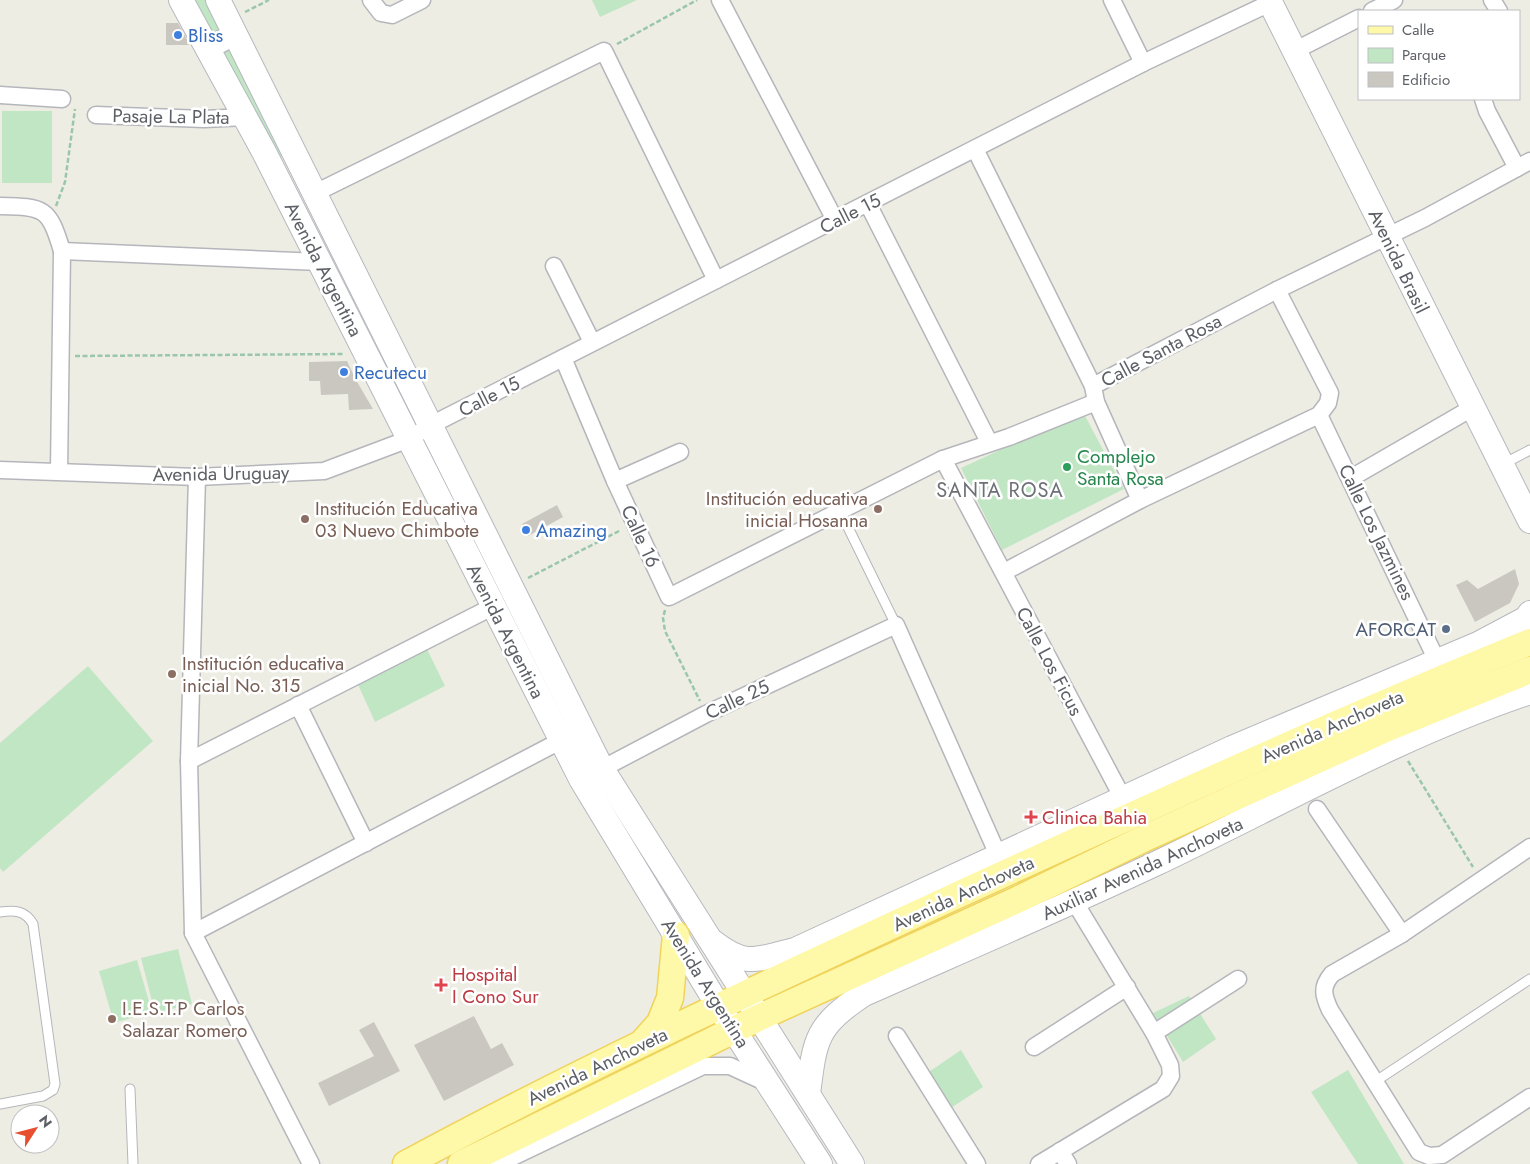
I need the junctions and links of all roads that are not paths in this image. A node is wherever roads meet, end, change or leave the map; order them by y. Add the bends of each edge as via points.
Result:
1 (181, 0) edge
2 (218, 0) edge
3 (371, 0) edge
4 (422, 0) edge
5 (720, 0) edge
6 (1112, 0) edge
7 (1394, 0) edge
8 (1270, 1) edge
9 (1374, 10) edge
10 (1358, 19) edge
11 (232, 27) junction
12 (207, 49) junction
13 (1294, 51) junction
14 (1143, 63) junction
15 (0, 95) edge
16 (62, 99) dead end
17 (1484, 100) edge
18 (96, 115) road end
19 (246, 117) junction
20 (975, 149) junction
21 (1524, 165) edge
22 (315, 193) junction
23 (868, 204) junction
24 (0, 206) edge
25 (835, 220) junction
26 (1386, 236) junction
27 (62, 250) junction
28 (320, 262) junction
29 (554, 266) dead end
30 (716, 280) junction
31 (1277, 290) junction
32 (592, 342) junction
33 (563, 358) junction
34 (1093, 386) junction
35 (1096, 402) junction
36 (1472, 408) junction
37 (1319, 415) junction
38 (431, 425) junction
39 (409, 439) junction
40 (989, 442) junction
41 (1530, 450) edge
42 (680, 452) dead end
43 (943, 459) junction
44 (1501, 465) junction
45 (0, 470) edge
46 (59, 471) junction
47 (197, 477) junction
48 (1351, 478) junction
49 (615, 482) junction
50 (1140, 500) junction
51 (840, 511) junction
52 (1530, 522) edge
53 (1004, 572) junction
54 (669, 597) joint
55 (494, 606) junction
56 (1530, 613) edge
57 (896, 625) junction
58 (1530, 642) edge
59 (1441, 669) junction
60 (1530, 670) edge
61 (1530, 692) edge
62 (298, 705) junction
63 (562, 740) junction
64 (190, 760) junction
65 (592, 774) junction
66 (1127, 807) junction
67 (1318, 810) dead end
68 (1143, 839) junction
69 (366, 843) junction
70 (1528, 852) edge
71 (1002, 864) junction
72 (1155, 864) junction
73 (1074, 901) junction
74 (0, 912) edge
75 (193, 933) junction
76 (1402, 934) junction
77 (676, 935) junction
78 (708, 938) junction
79 (1238, 979) dead end
80 (1530, 979) edge
81 (1126, 987) junction
82 (743, 995) junction
83 (719, 1006) junction
84 (758, 1018) junction
85 (734, 1029) junction
86 (1154, 1033) junction
87 (897, 1036) dead end
88 (640, 1045) junction
89 (1034, 1047) dead end
90 (1376, 1081) junction
91 (770, 1085) junction
92 (130, 1088) dead end
93 (808, 1094) junction
94 (1530, 1097) edge
95 (0, 1104) edge
96 (1064, 1157) edge
97 (503, 1163) edge
98 (133, 1164) edge
99 (311, 1164) edge
100 (406, 1164) edge
101 (460, 1164) edge
102 (820, 1164) edge
103 (852, 1164) edge
104 (977, 1164) edge
105 (1040, 1164) edge

1 - 12 main road, Avenida Argentina
2 - 11 main road, Avenida Argentina
3 - 4 street via 381,13 392,16
5 - 25 street
6 - 14 street
7 - 9 street
8 - 13 main road, Avenida Brasil
8 - 14 street, Calle 15
10 - 13 street
11 - 12 street
11 - 22 main road, Avenida Argentina
12 - 19 main road, Avenida Argentina
13 - 26 main road, Avenida Brasil
14 - 20 street, Calle 15
15 - 16 street
17 - 21 street via 1487,111
18 - 19 street, Pasaje La Plata
19 - 28 main road, Avenida Argentina
20 - 23 street, Calle 15
20 - 34 street
21 - 26 street, Calle Santa Rosa
22 - 30 street via 604,51
22 - 38 main road, Avenida Argentina
23 - 25 street, Calle 15
23 - 40 street
24 - 27 street via 41,210 50,218
25 - 30 street, Calle 15
26 - 31 street, Calle Santa Rosa
26 - 36 main road, Avenida Brasil
27 - 28 street
27 - 46 street
28 - 39 main road, Avenida Argentina
29 - 32 street
30 - 32 street, Calle 15
31 - 34 street, Calle Santa Rosa
31 - 37 street via 1330,393 1328,403
32 - 33 street, Calle 15
33 - 38 street, Calle 15
33 - 49 street, Calle 16
34 - 35 street, Calle Santa Rosa
35 - 40 street, Calle Santa Rosa
35 - 50 street
36 - 44 main road, Avenida Brasil
36 - 48 street
37 - 48 street, Calle Los Jazmines
37 - 50 street
38 - 39 street, Avenida Uruguay
38 - 65 main road, Avenida Argentina via 511,586
39 - 47 street, Avenida Uruguay via 324,471
39 - 55 main road, Avenida Argentina
40 - 43 street, Calle Santa Rosa
41 - 44 lane
42 - 49 street
43 - 51 street, Calle Santa Rosa
43 - 53 street, Calle Los Ficus
44 - 52 main road, Avenida Brasil
45 - 46 street, Avenida Uruguay
46 - 47 street, Avenida Uruguay
47 - 64 street
48 - 59 street, Calle Los Jazmines
49 - 54 street, Calle 16
50 - 53 street
51 - 54 street, Calle Santa Rosa
51 - 57 lane
53 - 66 street, Calle Los Ficus
55 - 62 street
55 - 63 main road, Avenida Argentina
56 - 59 main road via 1527,618 1478,644
57 - 65 street, Calle 25 via 706,714
57 - 71 street
58 - 59 main road, Avenida Anchoveta
59 - 66 main road, Avenida Anchoveta
60 - 68 main road, Avenida Anchoveta via 1388,728
61 - 72 main road, Auxiliar Avenida Anchoveta via 1398,744
62 - 64 street
62 - 69 street
63 - 65 main road, Avenida Argentina
63 - 69 street
64 - 75 street
65 - 77 main road, Avenida Argentina
65 - 78 main road, Avenida Argentina
66 - 68 street, Calle Los Ficus
66 - 71 main road, Avenida Anchoveta
67 - 76 street
68 - 72 street, Calle Los Ficus
68 - 84 main road, Avenida Anchoveta via 1036,892
69 - 75 street
70 - 76 street
71 - 78 main road via 795,950 753,960 730,955
71 - 82 main road, Avenida Anchoveta
72 - 73 main road, Auxiliar Avenida Anchoveta
73 - 81 street
73 - 93 main road, Auxiliar Avenida Anchoveta via 864,994 839,1010 825,1025 816,1045
74 - 95 lane via 20,912 33,924 55,1084 53,1090 43,1096
75 - 99 street
76 - 90 street via 1343,966 1324,983 1323,995 1330,1010
77 - 83 main road, Avenida Argentina
77 - 88 main road via 670,998 660,1022
78 - 82 main road, Avenida Argentina
79 - 86 street
80 - 90 lane
81 - 86 street
81 - 89 street
82 - 83 main road, Avenida Anchoveta
82 - 84 main road, Avenida Argentina
83 - 85 main road, Avenida Argentina
83 - 88 main road, Avenida Anchoveta
84 - 85 main road, Avenida Anchoveta
84 - 93 main road, Avenida Argentina
85 - 91 main road, Avenida Argentina
85 - 101 main road, Avenida Anchoveta
86 - 96 street via 1170,1065 1170,1076 1163,1089
87 - 104 street
88 - 100 main road, Avenida Anchoveta
90 - 94 street via 1419,1152 1430,1156 1442,1155
91 - 97 street via 730,1066 703,1066
91 - 102 main road, Avenida Argentina
92 - 98 lane
93 - 103 main road, Avenida Argentina
96 - 105 street

